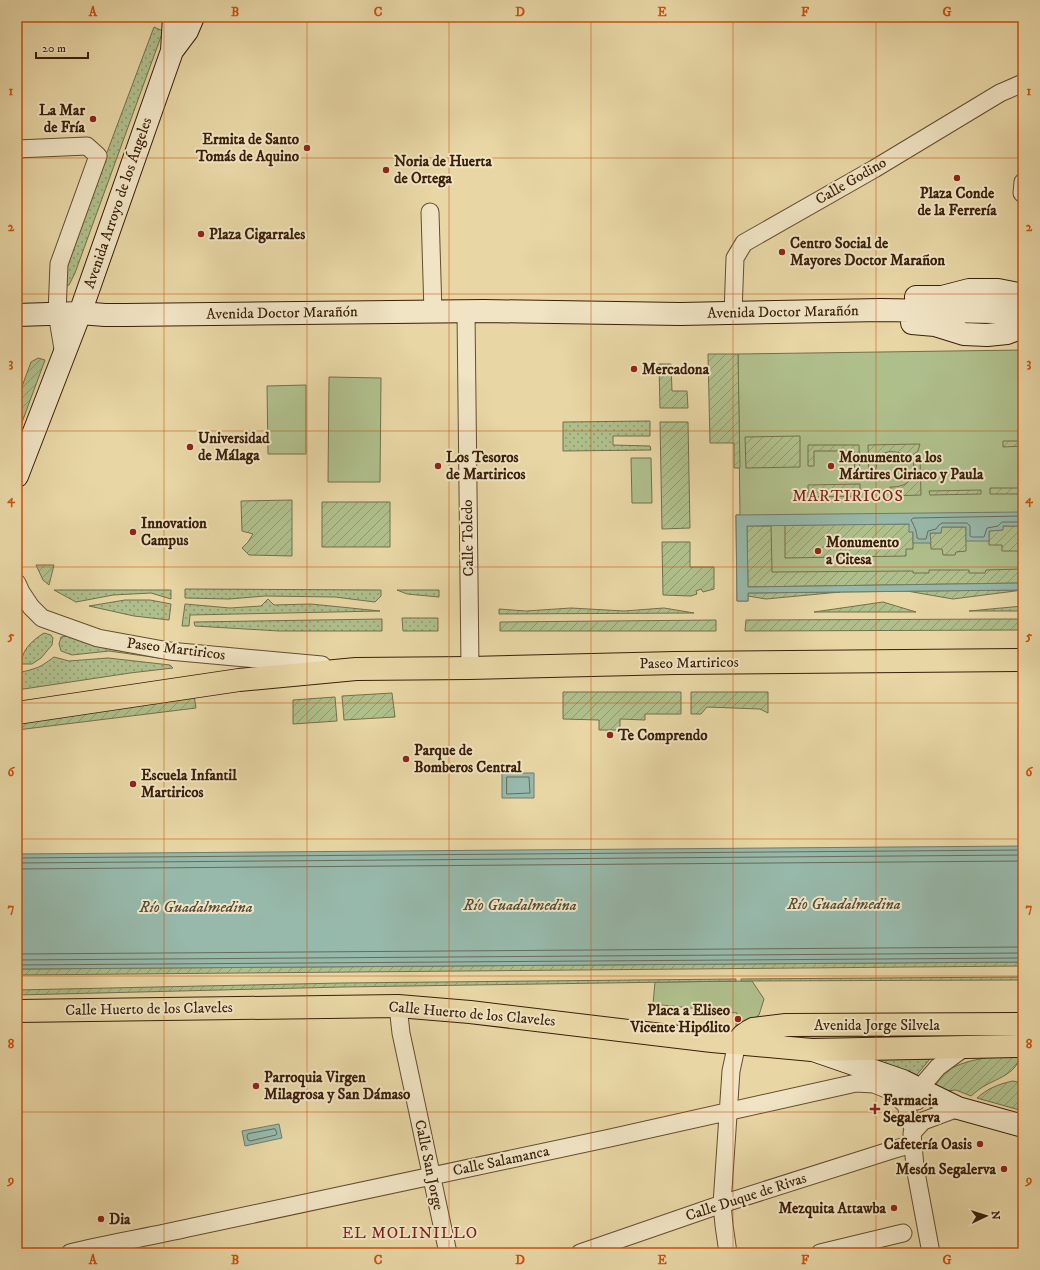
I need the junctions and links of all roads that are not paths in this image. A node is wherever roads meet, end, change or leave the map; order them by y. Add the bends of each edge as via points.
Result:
1 (174, 17) edge
2 (193, 17) edge
3 (172, 50) junction
4 (1023, 83) edge
5 (17, 149) edge
6 (1023, 182) edge
7 (1023, 194) edge
8 (430, 212) dead end
9 (1023, 295) edge
10 (881, 310) junction
11 (1023, 311) edge
12 (433, 312) junction
13 (475, 312) junction
14 (58, 313) junction
15 (80, 313) junction
16 (733, 314) junction
17 (17, 315) edge
18 (1023, 327) edge
19 (64, 355) junction
20 (17, 476) edge
21 (17, 583) edge
22 (1023, 660) edge
23 (470, 668) junction
24 (356, 669) junction
25 (17, 713) edge
26 (398, 1006) junction
27 (17, 1011) edge
28 (1023, 1024) edge
29 (737, 1043) junction
30 (1023, 1046) edge
31 (965, 1047) junction
32 (812, 1050) junction
33 (919, 1089) junction
34 (958, 1108) junction
35 (728, 1112) junction
36 (1023, 1126) edge
37 (912, 1134) junction
38 (432, 1176) junction
39 (722, 1204) junction
40 (903, 1233) dead end
41 (133, 1247) edge
42 (70, 1253) edge
43 (448, 1253) edge
44 (580, 1253) edge
45 (728, 1253) edge
46 (820, 1253) edge
47 (931, 1253) edge

1 - 3 main road, Avenida Arroyo de los Ángeles
2 - 3 main road, Avenida Arroyo de los Ángeles via 187,31
3 - 15 main road, Avenida Arroyo de los Ángeles
4 - 16 street, Calle Godino via 1000,93 744,243 735,258
5 - 14 street, Avenida Arroyo de los Ángeles via 87,146 98,156 59,264
6 - 7 street
8 - 12 street
9 - 10 main road, Avenida Doctor Marañón via 998,290 969,290 942,297 913,297
10 - 11 main road, Avenida Doctor Marañón
10 - 16 main road, Avenida Doctor Marañón
10 - 18 main road, Avenida Doctor Marañón via 914,324 935,325 964,334 1007,333
12 - 13 main road, Avenida Doctor Marañón
12 - 15 main road, Avenida Doctor Marañón via 139,315
13 - 16 main road, Avenida Doctor Marañón
13 - 23 street, Calle Toledo
14 - 15 main road, Avenida Doctor Marañón
14 - 17 main road, Avenida Doctor Marañón
14 - 19 street, Avenida Arroyo de los Ángeles
15 - 19 main road, Avenida Arroyo de los Ángeles
19 - 20 main road, Avenida Arroyo de los Ángeles
21 - 24 street, Paseo Martiricos via 31,607 42,618 98,638 169,651
22 - 23 main road, Paseo Martiricos via 675,663
23 - 24 main road, Paseo Martiricos
24 - 25 main road, Paseo Martiricos via 239,680
26 - 27 main road, Calle Huerto de los Claveles
26 - 29 main road, Calle Huerto de los Claveles
26 - 38 street, Calle San Jorge via 400,1033
28 - 29 main road, Avenida Jorge Silvela via 786,1024 753,1029
29 - 32 main road, Calle Huerto de los Claveles
29 - 35 street via 731,1071
30 - 31 main road, Avenida Jorge Silvela
31 - 32 main road, Avenida Jorge Silvela
31 - 33 street via 938,1068
32 - 33 main road, Calle Huerto de los Claveles via 903,1081
33 - 34 main road, Calle Huerto de los Claveles
33 - 37 street
34 - 36 main road, Calle Huerto de los Claveles
34 - 37 street via 923,1121
35 - 37 street, Calle Salamanca via 856,1083 874,1084 889,1090 906,1105
35 - 38 street, Calle Salamanca
35 - 39 street
37 - 39 street, Calle Duque de Rivas via 892,1150
37 - 47 street via 915,1167
38 - 41 street, Calle Salamanca
38 - 43 street, Calle San Jorge
39 - 44 street, Calle Duque de Rivas
39 - 45 street
40 - 46 street
41 - 42 street, Calle Salamanca via 99,1245

